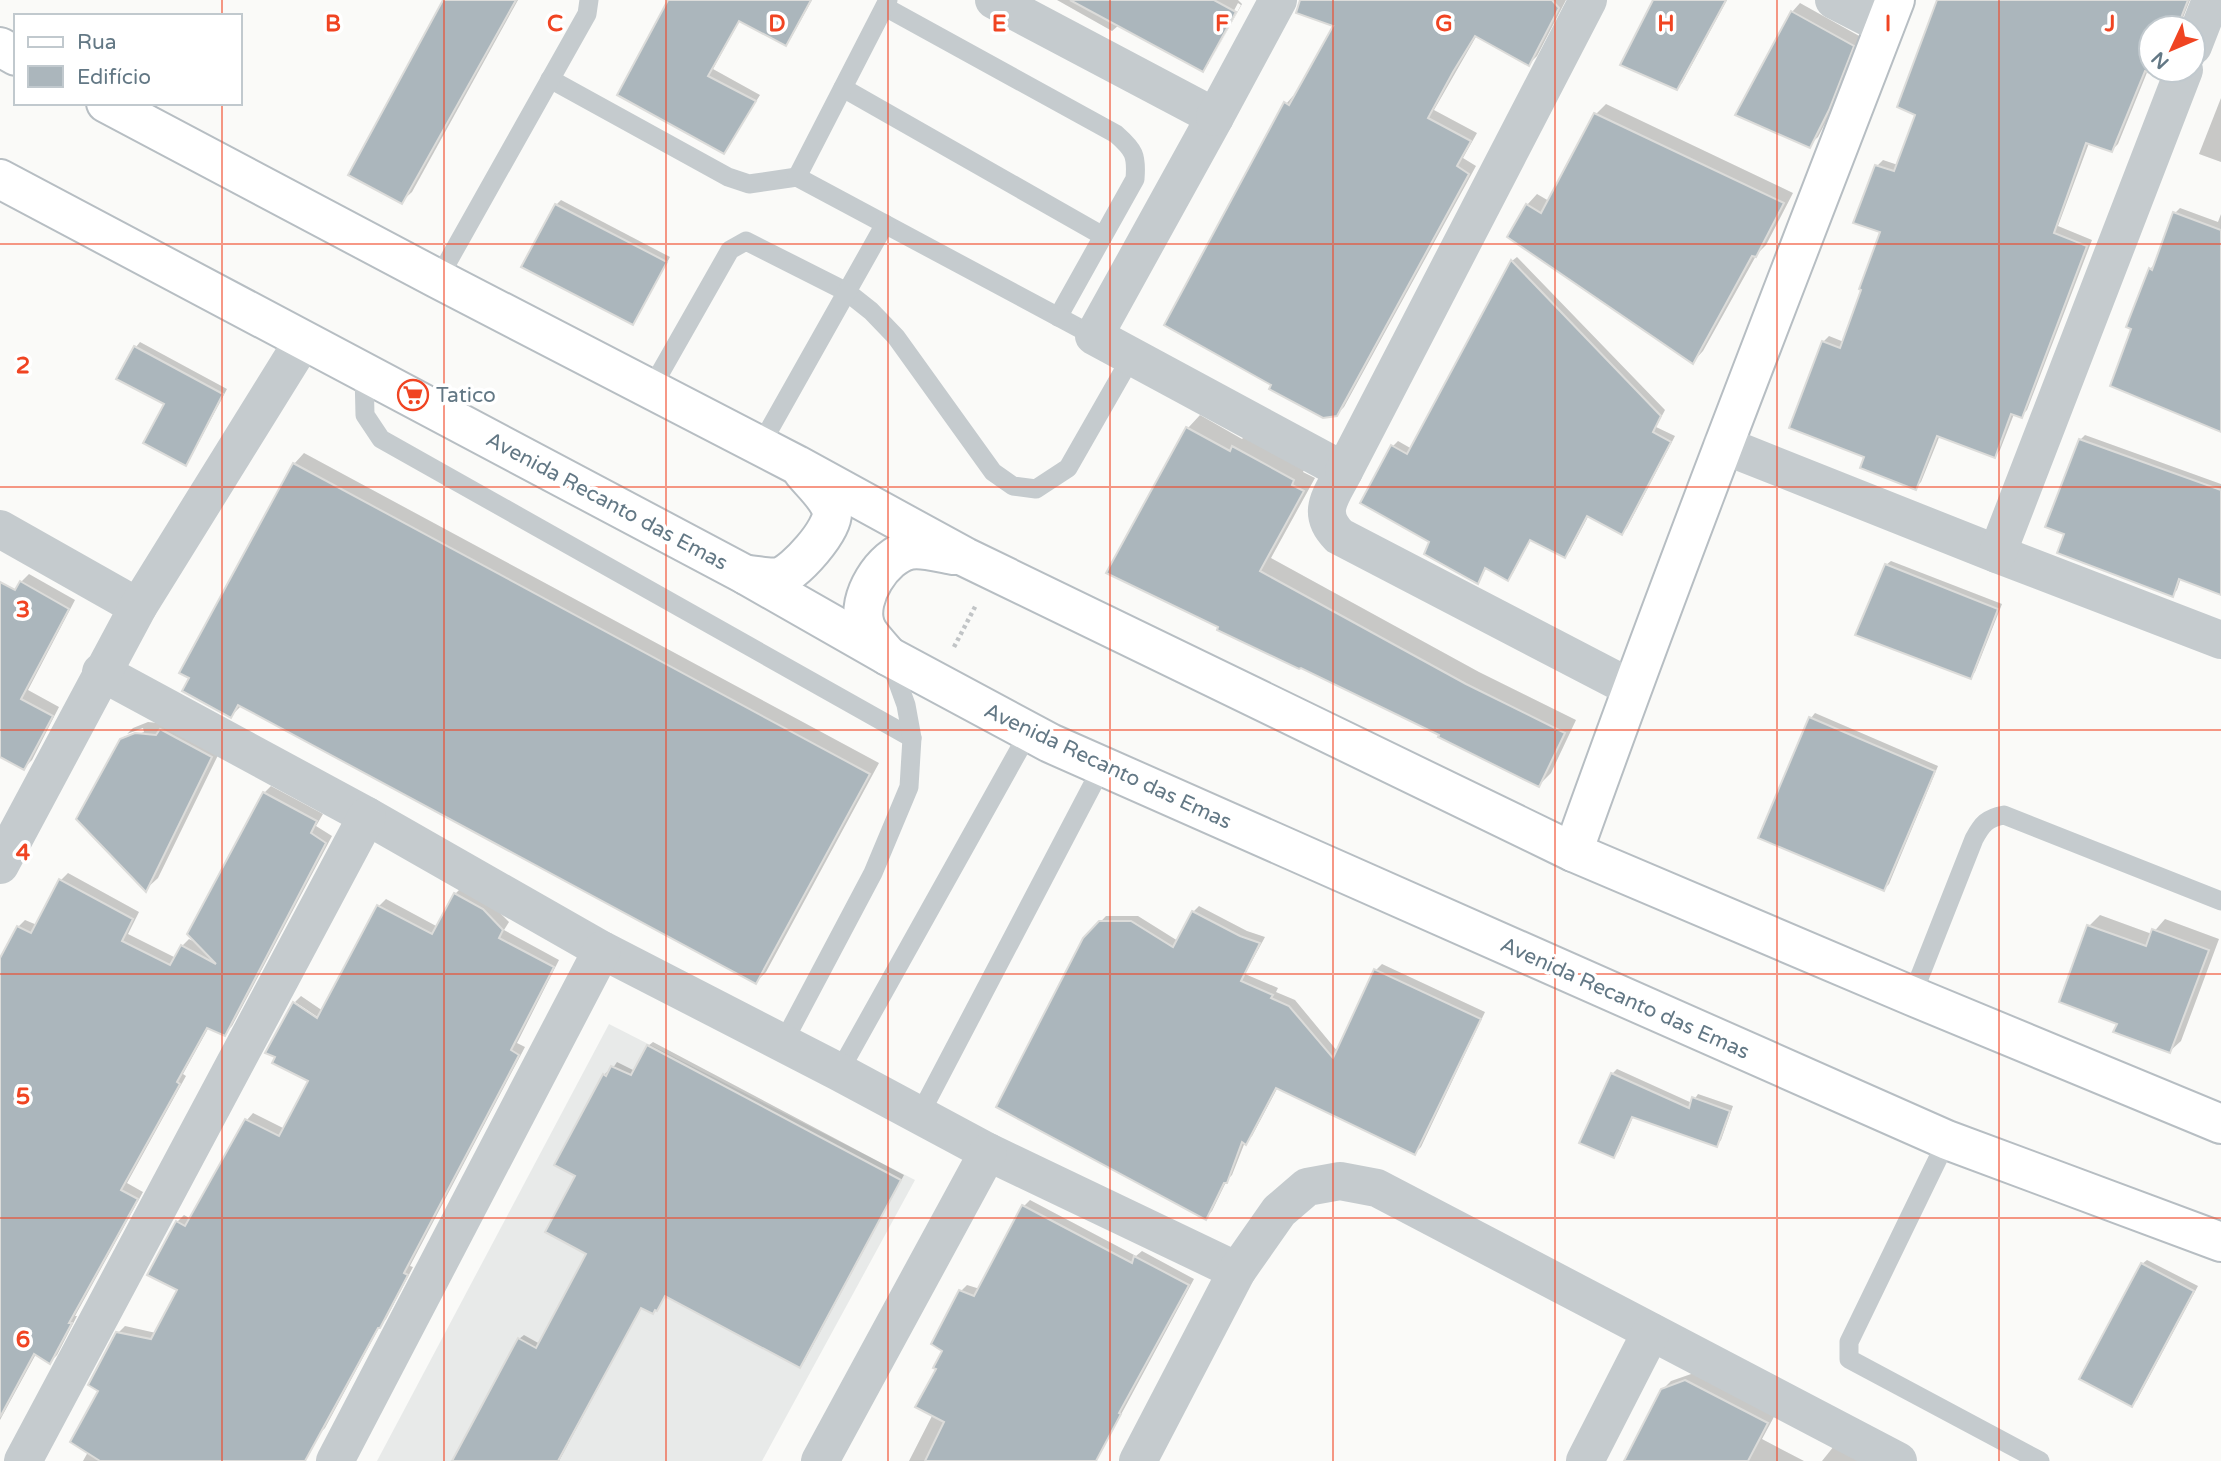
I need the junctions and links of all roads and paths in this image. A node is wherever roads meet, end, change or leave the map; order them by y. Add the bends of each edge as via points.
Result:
1 (589, 0) edge
2 (994, 0) edge
3 (1278, 0) edge
4 (1588, 0) edge
5 (1834, 0) edge
6 (887, 4) edge
7 (1890, 13) edge
8 (551, 79) junction
9 (2179, 84) edge
10 (842, 88) junction
11 (110, 105) edge
12 (1215, 117) junction
13 (797, 177) junction
14 (0, 179) edge
15 (885, 224) junction
16 (1103, 236) junction
17 (438, 279) junction
18 (846, 292) junction
19 (1058, 317) junction
20 (1094, 336) junction
21 (303, 341) junction
22 (1132, 356) junction
23 (364, 373) junction
24 (651, 389) junction
25 (1723, 445) junction
26 (760, 446) junction
27 (797, 465) junction
28 (1344, 471) junction
29 (0, 529) edge
30 (1997, 554) junction
31 (979, 564) junction
32 (746, 575) junction
33 (138, 607) junction
34 (2221, 640) edge
35 (888, 656) junction
36 (101, 672) junction
37 (936, 682) junction
38 (1631, 688) junction
39 (1029, 732) junction
40 (912, 738) junction
41 (1102, 767) junction
42 (367, 816) junction
43 (1573, 852) junction
44 (0, 865) edge
45 (2221, 901) edge
46 (603, 950) junction
47 (1912, 996) junction
48 (783, 1043) junction
49 (839, 1072) junction
50 (920, 1114) junction
51 (2221, 1124) edge
52 (1947, 1140) junction
53 (988, 1152) junction
54 (2221, 1242) edge
55 (1237, 1271) junction
56 (1651, 1332) junction
57 (23, 1461) edge
58 (335, 1461) edge
59 (820, 1461) edge
60 (1138, 1461) edge
61 (1585, 1461) edge
62 (1898, 1461) edge
63 (2040, 1461) edge

1 - 8 lane via 587,14
2 - 12 street
3 - 12 street
4 - 28 street
5 - 7 street
6 - 10 lane
6 - 16 lane via 1130,146 1137,161 1135,179
7 - 25 main road
8 - 13 lane via 728,177 749,184
8 - 17 lane
9 - 30 street
10 - 13 lane
10 - 16 lane
11 - 17 main road
12 - 20 street
13 - 15 lane
14 - 21 main road, Avenida Recanto das Emas
15 - 18 lane
15 - 19 lane
16 - 19 lane
17 - 24 main road
18 - 22 lane via 896,337 993,472 1013,486 1036,489 1069,468
18 - 24 lane via 746,241 730,250
18 - 26 lane
19 - 20 lane
20 - 22 street
21 - 23 main road, Avenida Recanto das Emas
21 - 33 street
22 - 28 street
23 - 32 main road, Avenida Recanto das Emas
23 - 40 lane via 365,415 381,439
24 - 26 main road
25 - 30 street
25 - 38 main road
26 - 27 main road
27 - 31 main road
27 - 32 main road via 827,502 830,524 813,549 787,573 778,578
28 - 38 street via 1326,506 1331,528 1339,536
29 - 33 street
30 - 34 street
31 - 35 main road via 912,549 885,564 864,600 864,615 865,626
31 - 37 path
31 - 43 main road
32 - 35 main road, Avenida Recanto das Emas
33 - 36 street
35 - 37 main road, Avenida Recanto das Emas
35 - 40 lane via 906,705
36 - 42 street
36 - 44 street
37 - 39 main road, Avenida Recanto das Emas
38 - 43 main road
39 - 41 main road, Avenida Recanto das Emas
39 - 49 lane
40 - 48 lane via 909,787 873,873
41 - 50 lane
41 - 52 main road, Avenida Recanto das Emas
42 - 46 street
42 - 57 street
43 - 47 main road
45 - 47 lane via 2004,815 1990,817 1974,839
46 - 48 street
46 - 58 street
47 - 51 main road
48 - 49 street
49 - 50 street
50 - 53 street
52 - 54 main road, Avenida Recanto das Emas
52 - 63 lane via 1849,1342 1849,1359
53 - 55 street
53 - 59 street
55 - 56 street via 1279,1211 1307,1187 1340,1181 1377,1188
55 - 60 street
56 - 61 street
56 - 62 street

